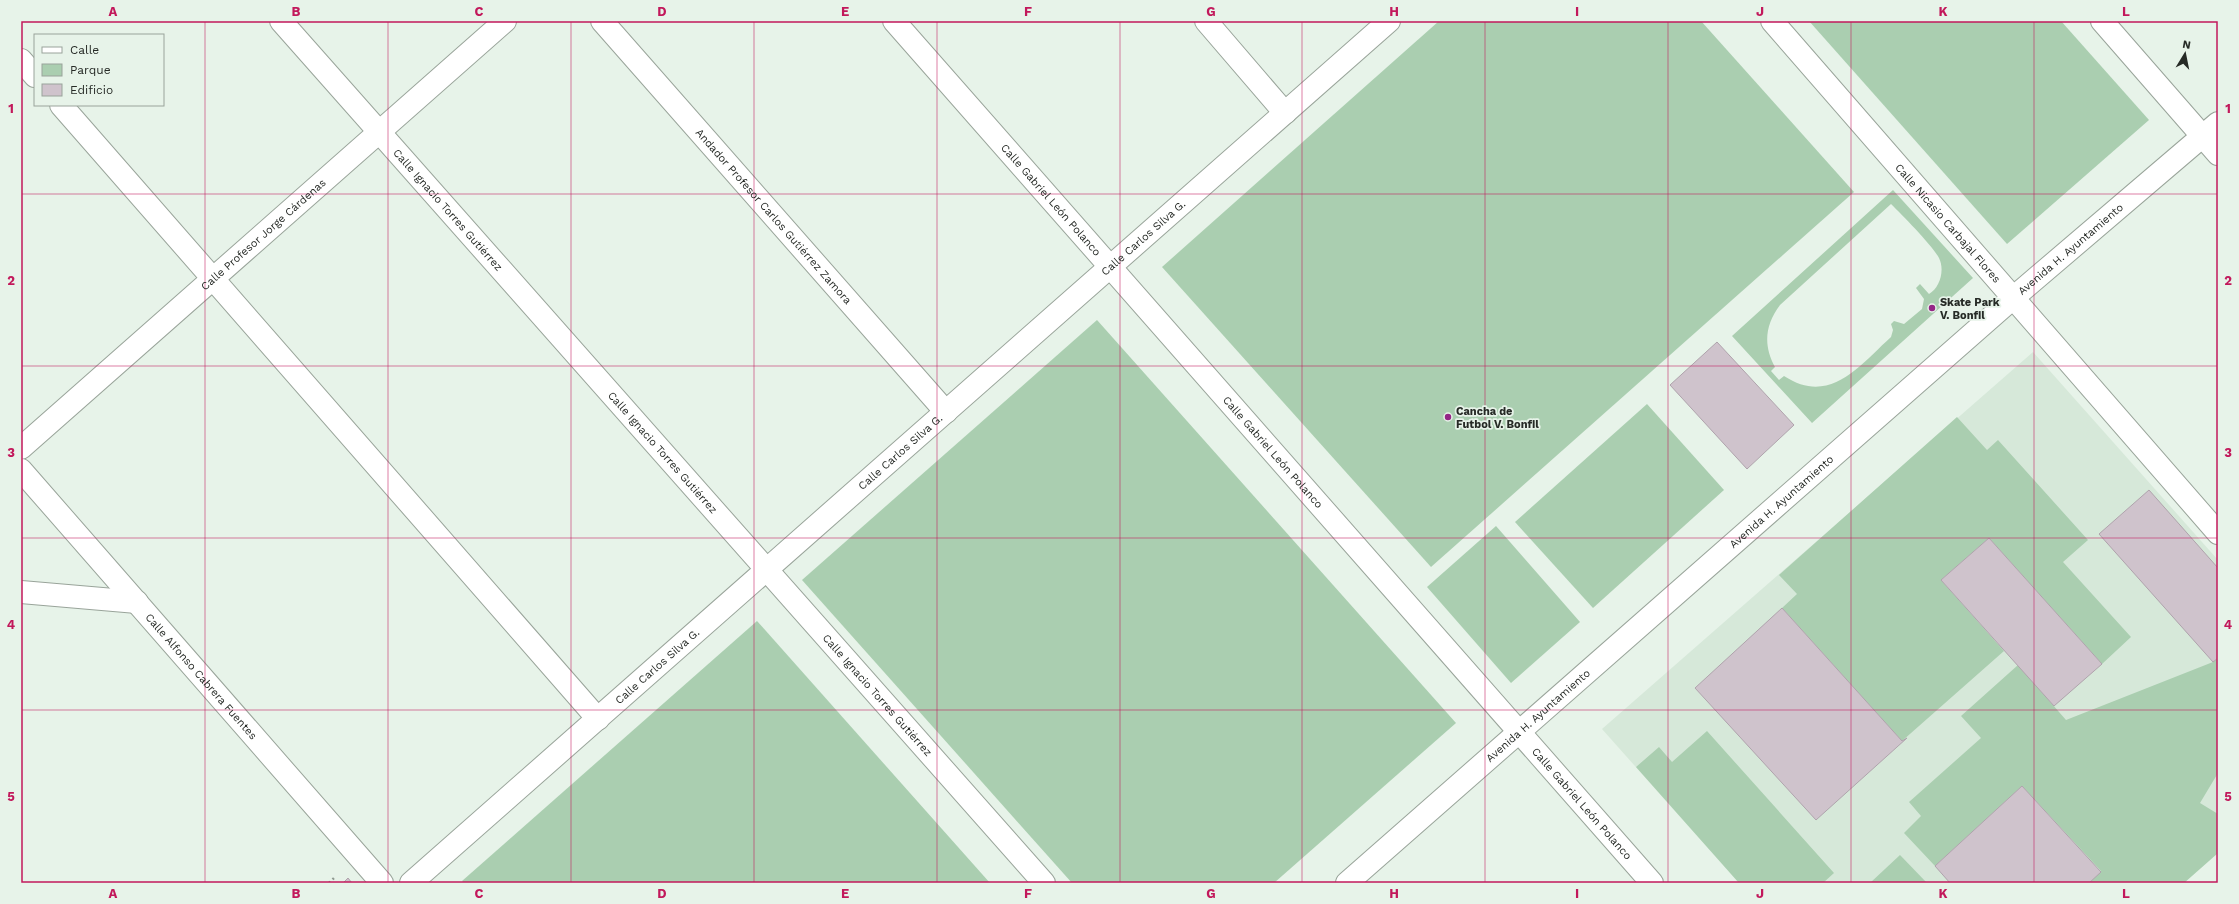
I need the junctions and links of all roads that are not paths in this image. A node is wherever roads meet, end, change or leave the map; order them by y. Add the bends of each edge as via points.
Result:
1 (282, 21) edge
2 (505, 21) edge
3 (602, 21) edge
4 (894, 21) edge
5 (1206, 21) edge
6 (1389, 21) edge
7 (1772, 21) edge
8 (2102, 21) edge
9 (21, 60) edge
10 (34, 75) edge
11 (61, 106) edge
12 (1286, 113) junction
13 (2210, 130) edge
14 (380, 132) junction
15 (2218, 154) edge
16 (1110, 267) junction
17 (213, 279) junction
18 (2013, 298) junction
19 (946, 412) junction
20 (21, 448) edge
21 (21, 470) edge
22 (2218, 533) edge
23 (767, 570) junction
24 (21, 592) edge
25 (137, 602) junction
26 (598, 719) junction
27 (1519, 732) junction
28 (382, 883) edge
29 (411, 883) edge
30 (1044, 883) edge
31 (1348, 883) edge
32 (1652, 883) edge

1 - 14 street, Calle Ignacio Torres Gutiérrez
2 - 14 street, Calle Profesor Jorge Cárdenas
3 - 19 street, Andador Profesor Carlos Gutiérrez Zamora
4 - 16 street, Calle Gabriel León Polanco
5 - 12 street
6 - 12 street, Calle Carlos Silva G.
7 - 18 street, Calle Nicasio Carbajal Flores
8 - 13 street
9 - 10 street
11 - 17 street
12 - 16 street, Calle Carlos Silva G.
13 - 15 street
13 - 18 street, Avenida H. Ayuntamiento
14 - 17 street, Calle Profesor Jorge Cárdenas
14 - 23 street, Calle Ignacio Torres Gutiérrez
16 - 19 street, Calle Carlos Silva G.
16 - 27 street, Calle Gabriel León Polanco
17 - 20 street, Calle Profesor Jorge Cárdenas
17 - 26 street
18 - 22 street, Calle Nicasio Carbajal Flores
18 - 27 street, Avenida H. Ayuntamiento
19 - 23 street, Calle Carlos Silva G.
21 - 25 street, Calle Alfonso Cabrera Fuentes
23 - 26 street, Calle Carlos Silva G.
23 - 30 street, Calle Ignacio Torres Gutiérrez
24 - 25 street
25 - 28 street, Calle Alfonso Cabrera Fuentes
26 - 29 street, Calle Carlos Silva G.
27 - 31 street, Avenida H. Ayuntamiento
27 - 32 street, Calle Gabriel León Polanco

